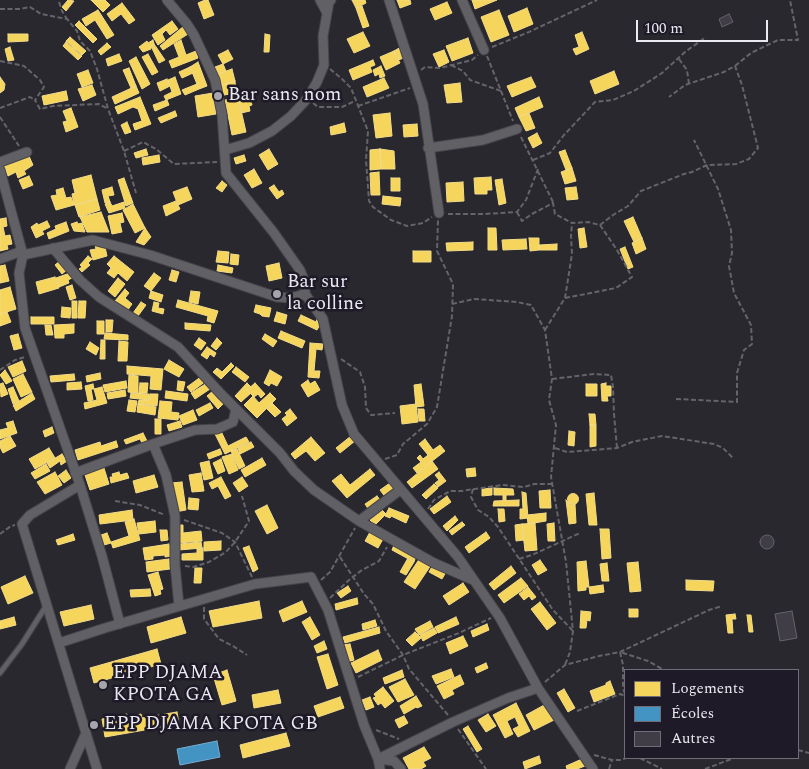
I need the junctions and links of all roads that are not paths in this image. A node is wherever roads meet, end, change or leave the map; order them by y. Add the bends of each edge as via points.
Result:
1 (168, 0) edge
2 (320, 0) edge
3 (331, 0) edge
4 (390, 0) edge
5 (462, 0) edge
6 (327, 12) junction
7 (484, 50) road end
8 (516, 129) dead end
9 (428, 148) junction
10 (225, 150) junction
11 (27, 152) road end
12 (0, 162) edge
13 (0, 170) edge
14 (439, 213) road end
15 (53, 248) junction
16 (23, 253) junction
17 (0, 259) edge
18 (305, 294) junction
19 (236, 409) junction
20 (153, 444) junction
21 (75, 474) junction
22 (80, 485) junction
23 (400, 490) junction
24 (359, 521) junction
25 (473, 580) junction
26 (47, 605) junction
27 (179, 606) junction
28 (120, 624) junction
29 (60, 643) junction
30 (0, 673) edge
31 (538, 688) junction
32 (86, 733) junction
33 (378, 759) junction
34 (70, 769) edge
35 (97, 769) edge
36 (380, 769) edge
37 (400, 769) edge
38 (593, 769) edge

1 - 10 street via 187,24 210,67 220,104
2 - 6 street
3 - 6 street
4 - 9 street via 423,104
5 - 7 street
6 - 10 street via 323,36 324,65 307,99 272,131 249,143
8 - 9 street via 483,140
9 - 14 street
10 - 18 street via 226,173 300,270
11 - 12 street
13 - 16 street
15 - 16 street
15 - 18 street via 94,240 277,296 290,298
15 - 19 street via 80,280 100,297 178,347
16 - 17 street
16 - 21 street via 19,273 25,328
18 - 23 street via 322,319 342,406 354,434
19 - 20 street via 233,422
19 - 24 street via 314,490
20 - 21 street
20 - 27 street via 166,475 175,516
21 - 22 street
22 - 26 street via 30,515 22,524
22 - 28 street
23 - 24 street
23 - 25 street via 458,557
24 - 25 street via 434,563
25 - 31 street via 498,615
26 - 29 street
26 - 30 lane
27 - 28 street
27 - 33 street via 255,584 312,577 328,610 349,681
28 - 29 street
29 - 32 street
31 - 33 street via 453,722
31 - 38 street
32 - 34 street
32 - 35 street
33 - 36 street
33 - 37 street via 394,761

